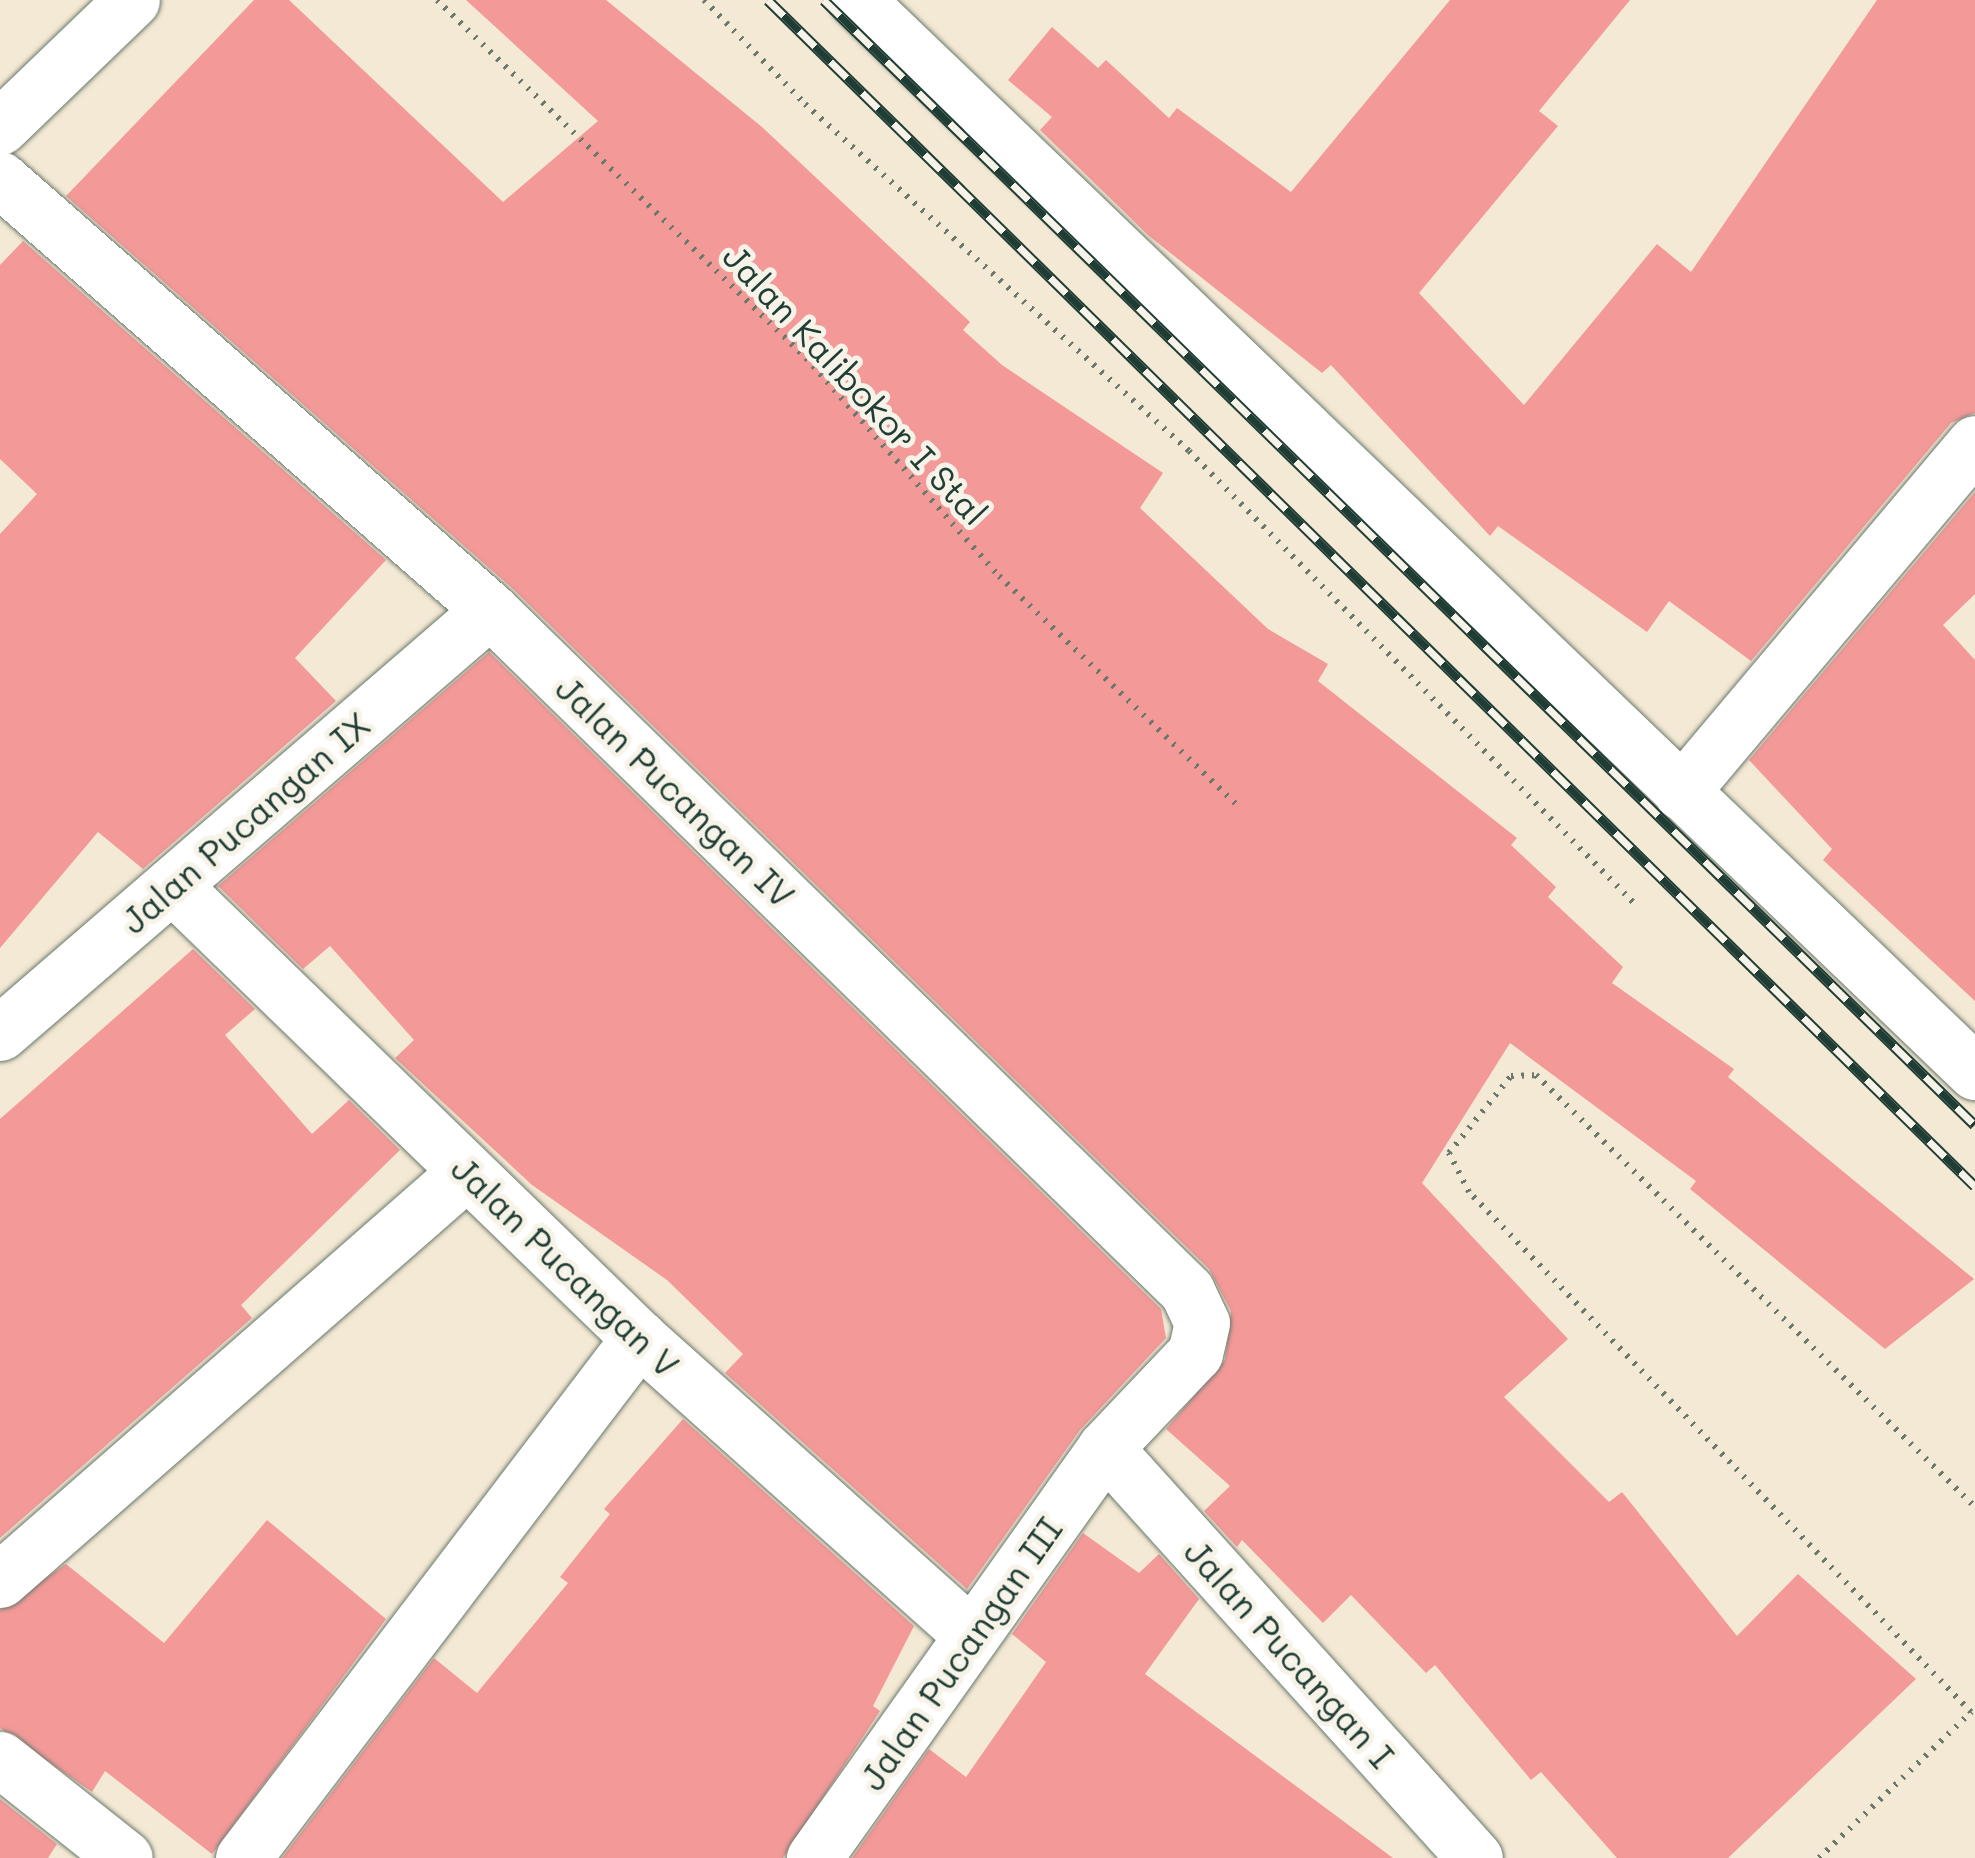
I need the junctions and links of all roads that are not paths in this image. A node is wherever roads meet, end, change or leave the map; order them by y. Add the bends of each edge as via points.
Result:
1 (132, 0) edge
2 (856, 0) edge
3 (9, 103) edge
4 (0, 179) edge
5 (1975, 444) edge
6 (490, 610) junction
7 (1680, 792) junction
8 (172, 885) junction
9 (0, 1033) edge
10 (1970, 1058) edge
11 (466, 1172) junction
12 (638, 1338) junction
13 (1106, 1448) junction
14 (0, 1580) edge
15 (971, 1636) junction
16 (0, 1759) edge
17 (124, 1858) edge
18 (243, 1858) edge
19 (814, 1858) edge
20 (1475, 1858) edge

1 - 3 street
2 - 7 street
4 - 6 street, Jalan Pucangan IV
5 - 7 street
6 - 8 street, Jalan Pucangan IX
6 - 13 street, Jalan Pucangan IV via 1187,1291 1202,1323 1196,1353
7 - 10 street
8 - 9 street, Jalan Pucangan IX
8 - 11 street, Jalan Pucangan V
11 - 12 street, Jalan Pucangan V
11 - 14 street
12 - 15 street, Jalan Pucangan V
12 - 18 street
13 - 15 street, Jalan Pucangan III
13 - 20 street, Jalan Pucangan I
15 - 19 street, Jalan Pucangan III
16 - 17 street

